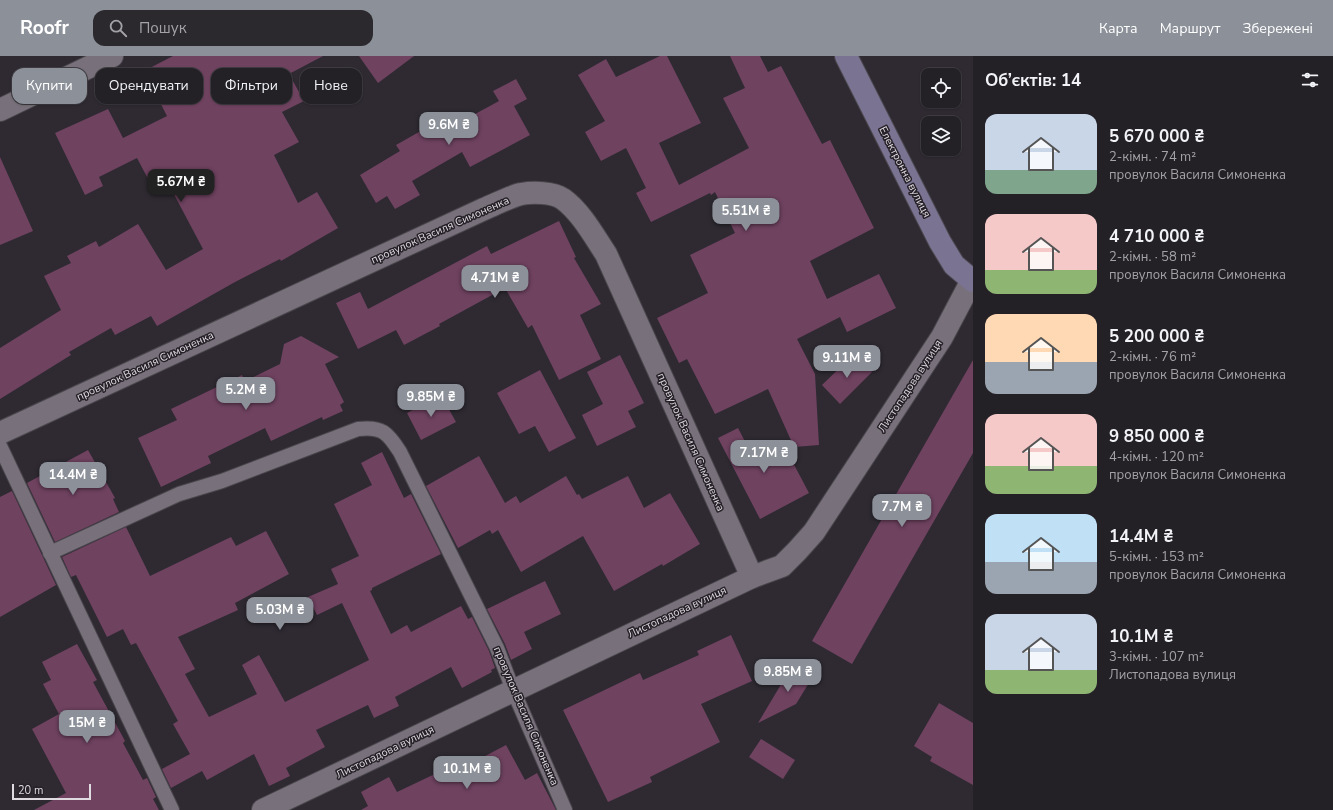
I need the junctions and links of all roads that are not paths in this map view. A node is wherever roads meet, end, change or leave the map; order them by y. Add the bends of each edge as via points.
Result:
1 (112, 56) edge
2 (846, 56) edge
3 (0, 110) edge
4 (972, 281) edge
5 (0, 433) edge
6 (0, 446) edge
7 (50, 553) junction
8 (752, 577) junction
9 (513, 690) junction
10 (172, 810) edge
11 (263, 810) edge
12 (565, 810) edge

1 - 3 street
2 - 4 street, Електронна вулиця via 940,242 954,265
4 - 8 street, Листопадова вулиця via 942,337 814,532 782,566
5 - 8 street, провулок Василя Симоненка via 484,209 521,194 553,195 563,199 584,220 606,254
6 - 7 lane
7 - 9 lane, провулок Василя Симоненка via 178,494 222,481 358,429 380,429 391,438 400,452 498,648
7 - 10 lane
8 - 9 street, Листопадова вулиця
9 - 11 street, Листопадова вулиця
9 - 12 lane, провулок Василя Симоненка

